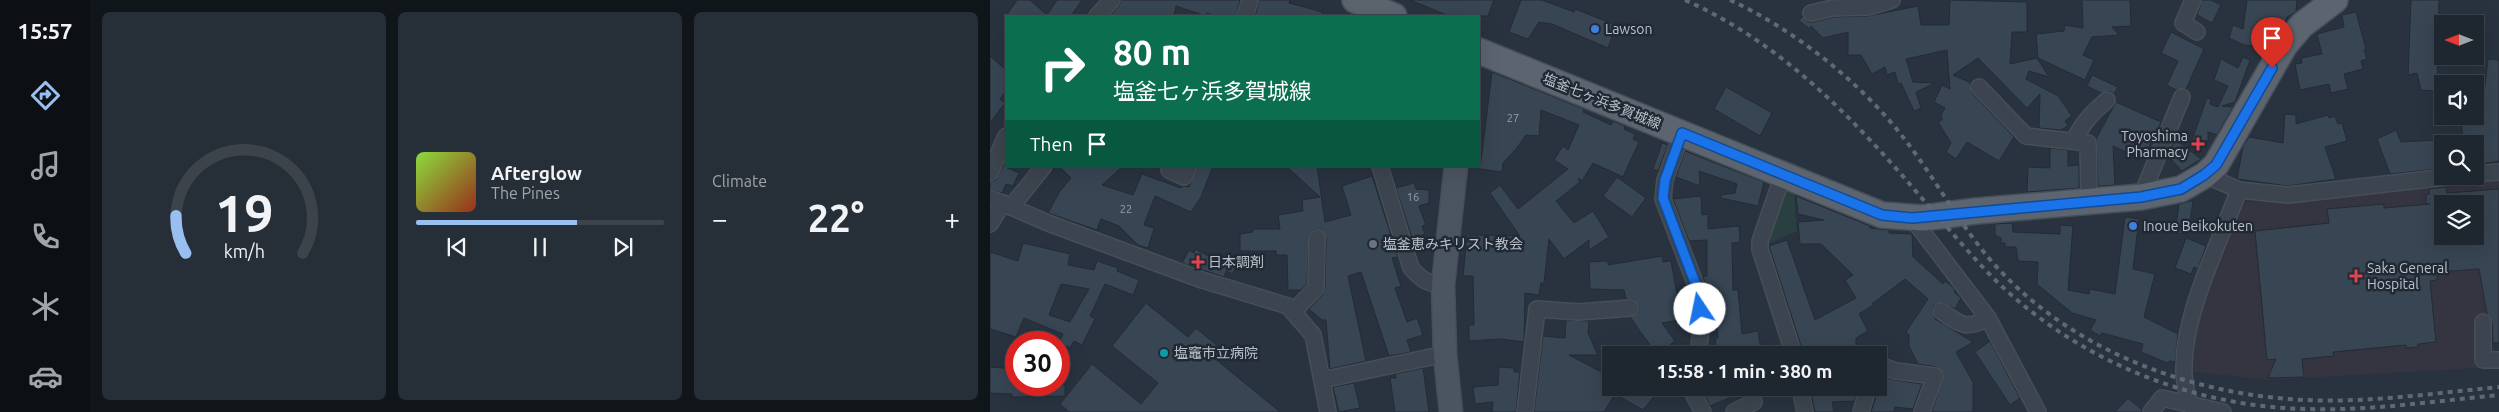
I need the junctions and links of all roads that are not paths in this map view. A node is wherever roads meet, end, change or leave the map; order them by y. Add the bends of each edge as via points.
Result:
1 (1112, 0) edge
2 (1250, 0) edge
3 (1892, 0) edge
4 (2193, 0) edge
5 (2335, 0) edge
6 (1361, 7) edge
7 (1811, 13) dead end
8 (1098, 15) edge
9 (1245, 15) edge
10 (1390, 15) edge
11 (2198, 32) dead end
12 (1480, 51) edge
13 (1980, 87) dead end
14 (2182, 97) dead end
15 (2107, 100) dead end
16 (1682, 133) junction
17 (1005, 138) edge
18 (2074, 141) junction
19 (1043, 167) edge
20 (1189, 167) edge
21 (1380, 167) edge
22 (1456, 167) edge
23 (1169, 170) dead end
24 (2499, 172) edge
25 (990, 173) edge
26 (2484, 173) edge
27 (1783, 175) junction
28 (2204, 175) junction
29 (2434, 178) edge
30 (2239, 190) junction
31 (2141, 197) junction
32 (1001, 202) edge
33 (2089, 202) junction
34 (1912, 218) junction
35 (990, 224) edge
36 (1317, 238) dead end
37 (1442, 285) junction
38 (1630, 308) dead end
39 (1941, 311) dead end
40 (1293, 312) junction
41 (1988, 318) junction
42 (2483, 322) dead end
43 (1699, 346) edge
44 (1791, 346) edge
45 (1445, 354) junction
46 (2499, 360) edge
47 (1887, 368) edge
48 (1322, 380) junction
49 (1694, 396) edge
50 (1802, 396) edge
51 (1866, 396) edge
52 (1754, 402) dead end
53 (2190, 405) junction
54 (1328, 412) edge
55 (1451, 412) edge
56 (1525, 412) edge
57 (1703, 412) edge
58 (1734, 412) edge
59 (1805, 412) edge
60 (1861, 412) edge
61 (1922, 412) edge
62 (2038, 412) edge
63 (2150, 412) edge
64 (2223, 412) edge

1 - 8 street
2 - 9 street
3 - 7 street via 1868,8 1833,8
4 - 11 street via 2183,23
5 - 28 main road, 塩釜七ヶ浜多賀城線 via 2302,25 2285,45 2216,165
6 - 10 main road
12 - 16 main road, 塩釜七ヶ浜多賀城線
13 - 18 street via 2026,136
14 - 31 street
15 - 18 street via 2090,114
16 - 27 main road, 塩釜七ヶ浜多賀城線
16 - 43 street via 1665,180 1663,198 1697,288 1702,320
17 - 25 street
18 - 33 street via 2088,142
19 - 32 street
20 - 23 street via 1184,177
21 - 37 street via 1411,268 1421,280
22 - 37 street
24 - 26 street
27 - 34 main road, 塩釜七ヶ浜多賀城線 via 1882,215
27 - 44 street via 1760,249
28 - 30 street
28 - 31 main road, 塩釜七ヶ浜多賀城線 via 2181,189
29 - 30 street via 2288,195
30 - 53 street via 2190,324 2184,366
31 - 33 main road, 塩釜七ヶ浜多賀城線
32 - 35 street
32 - 40 street via 1048,223 1202,280 1288,306
33 - 34 main road, 塩釜七ヶ浜多賀城線
34 - 41 street
36 - 40 street via 1316,288
37 - 45 street
38 - 56 street via 1579,312 1537,309
39 - 41 street via 1956,322 1974,326
40 - 48 street via 1313,335
41 - 62 street
42 - 46 street via 2483,360
45 - 48 street
45 - 55 street
47 - 61 street via 1935,376
48 - 54 street
49 - 57 street
50 - 59 street
51 - 60 street
52 - 58 street
53 - 63 street via 2162,398
53 - 64 street

